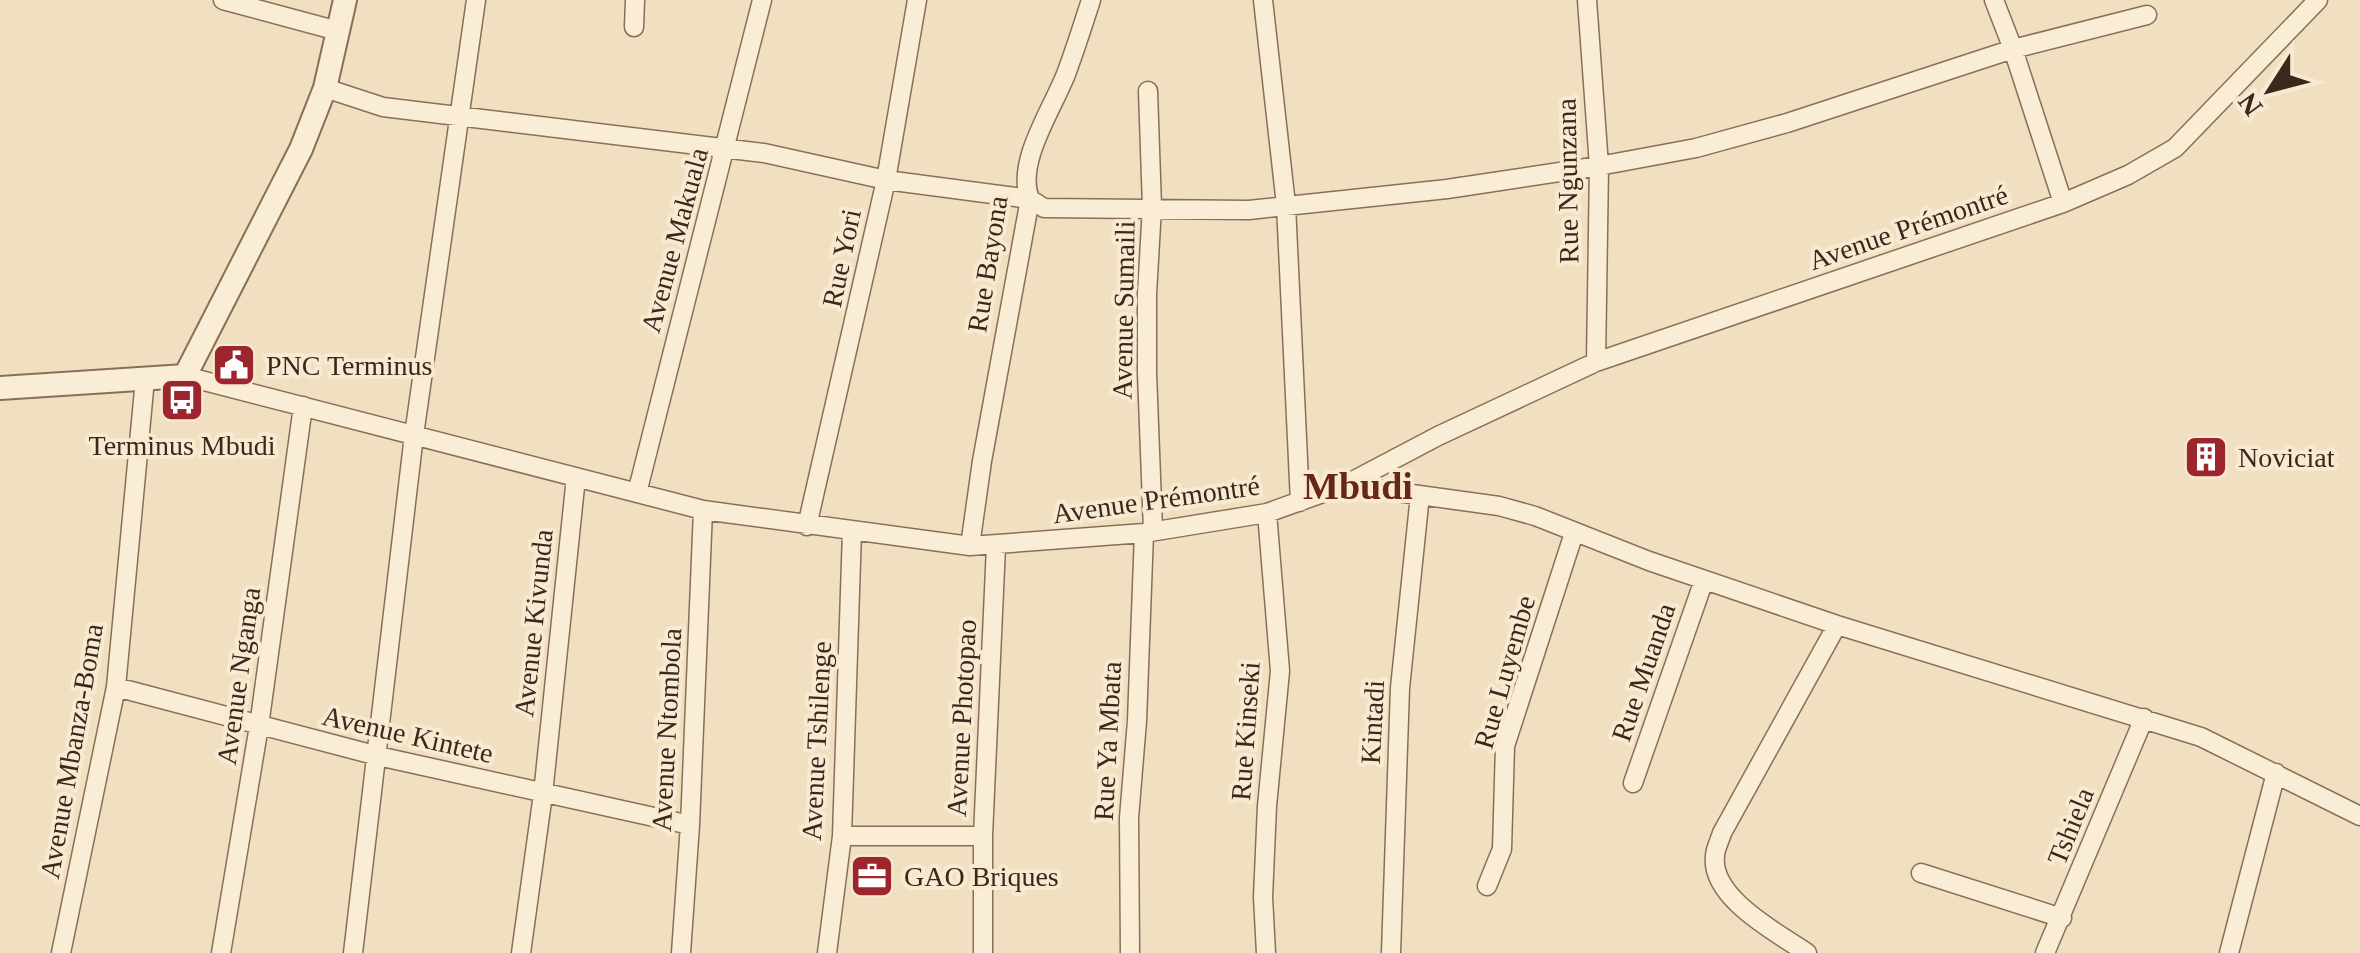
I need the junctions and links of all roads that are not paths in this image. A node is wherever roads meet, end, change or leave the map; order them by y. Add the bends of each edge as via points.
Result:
1 (223, 0) edge
2 (345, 0) edge
3 (476, 0) edge
4 (635, 0) edge
5 (762, 0) edge
6 (917, 0) edge
7 (1092, 0) edge
8 (1263, 0) edge
9 (1587, 0) edge
10 (1994, 0) edge
11 (2318, 0) edge
12 (2147, 15) dead end
13 (634, 27) dead end
14 (338, 32) junction
15 (2014, 49) junction
16 (325, 88) junction
17 (1148, 91) dead end
18 (459, 118) junction
19 (726, 149) junction
20 (1599, 166) junction
21 (886, 180) junction
22 (1030, 199) junction
23 (2063, 203) junction
24 (1286, 205) junction
25 (1152, 207) junction
26 (1596, 362) junction
27 (185, 376) junction
28 (145, 379) junction
29 (0, 388) edge
30 (303, 406) junction
31 (414, 434) junction
32 (576, 477) junction
33 (1346, 485) junction
34 (637, 493) junction
35 (1420, 495) junction
36 (1300, 502) junction
37 (703, 510) junction
38 (1267, 514) junction
39 (807, 526) junction
40 (852, 531) junction
41 (1148, 532) junction
42 (1574, 533) junction
43 (970, 546) junction
44 (996, 546) junction
45 (1704, 580) junction
46 (1837, 625) junction
47 (116, 688) junction
48 (2144, 718) junction
49 (260, 726) junction
50 (378, 756) junction
51 (2276, 772) junction
52 (1634, 782) dead end
53 (542, 794) junction
54 (2356, 810) edge
55 (690, 825) junction
56 (842, 836) junction
57 (982, 836) junction
58 (1922, 873) dead end
59 (1487, 886) dead end
60 (2062, 918) junction
61 (61, 953) edge
62 (221, 953) edge
63 (353, 953) edge
64 (521, 953) edge
65 (681, 953) edge
66 (828, 953) edge
67 (983, 953) edge
68 (1130, 953) edge
69 (1266, 953) edge
70 (1392, 953) edge
71 (1808, 953) edge
72 (2045, 953) edge
73 (2229, 953) edge

1 - 14 street
2 - 14 street
3 - 18 street
4 - 13 street
5 - 19 street, Avenue Makuala
6 - 21 street, Rue Yori
7 - 22 street, Rue Bayona via 1032,155
8 - 24 street
9 - 20 street, Rue Ngunzana
10 - 15 street
11 - 23 street, Avenue Prémontré via 2175,148
12 - 15 street
14 - 16 street
15 - 20 street via 1788,123
15 - 23 street
16 - 18 street via 384,107
16 - 27 street via 301,149
17 - 25 street, Avenue Sumaili
18 - 19 street
18 - 31 street
19 - 21 street
19 - 34 street, Avenue Makuala
20 - 24 street
20 - 26 street, Rue Ngunzana
21 - 22 street
21 - 39 street, Rue Yori
22 - 25 street via 1055,209
22 - 43 street, Rue Bayona
23 - 26 street, Avenue Prémontré
24 - 25 street
24 - 36 street
25 - 41 street, Avenue Sumaili
26 - 33 street, Avenue Prémontré
27 - 28 street
27 - 30 street, Avenue Prémontré
28 - 29 street
28 - 47 street, Avenue Mbanza-Boma
30 - 31 street, Avenue Prémontré
30 - 49 street, Avenue Nganga
31 - 32 street, Avenue Prémontré
31 - 50 street
32 - 34 street, Avenue Prémontré
32 - 53 street, Avenue Kivunda
33 - 35 street
33 - 36 street, Avenue Prémontré
34 - 37 street, Avenue Prémontré
35 - 42 street via 1499,506
35 - 70 street, Kintadi via 1400,688
36 - 38 street, Avenue Prémontré
37 - 39 street, Avenue Prémontré
37 - 55 street, Avenue Ntombola
38 - 41 street, Avenue Prémontré
38 - 69 street, Rue Kinseki via 1280,671 1266,824
39 - 40 street, Avenue Prémontré
40 - 43 street, Avenue Prémontré
40 - 56 street, Avenue Tshilenge
41 - 44 street, Avenue Prémontré
41 - 68 street, Rue Ya Mbata via 1129,818
42 - 45 street
42 - 59 street, Rue Luyembe via 1505,746 1502,849
43 - 44 street, Avenue Prémontré
44 - 57 street, Avenue Photopao
45 - 46 street
45 - 52 street, Rue Muanda
46 - 48 street
46 - 71 street via 1714,856 1717,878 1729,895
47 - 49 street, Avenue Kintete
47 - 61 street, Avenue Mbanza-Boma
48 - 51 street
48 - 60 street, Tshiela
49 - 50 street, Avenue Kintete
49 - 62 street, Avenue Nganga
50 - 53 street, Avenue Kintete
50 - 63 street
51 - 54 street
51 - 73 street
53 - 55 street, Avenue Kintete
53 - 64 street, Avenue Kivunda
55 - 65 street, Avenue Ntombola
56 - 57 street
56 - 66 street, Avenue Tshilenge
57 - 67 street, Avenue Photopao
58 - 60 street
60 - 72 street, Tshiela

